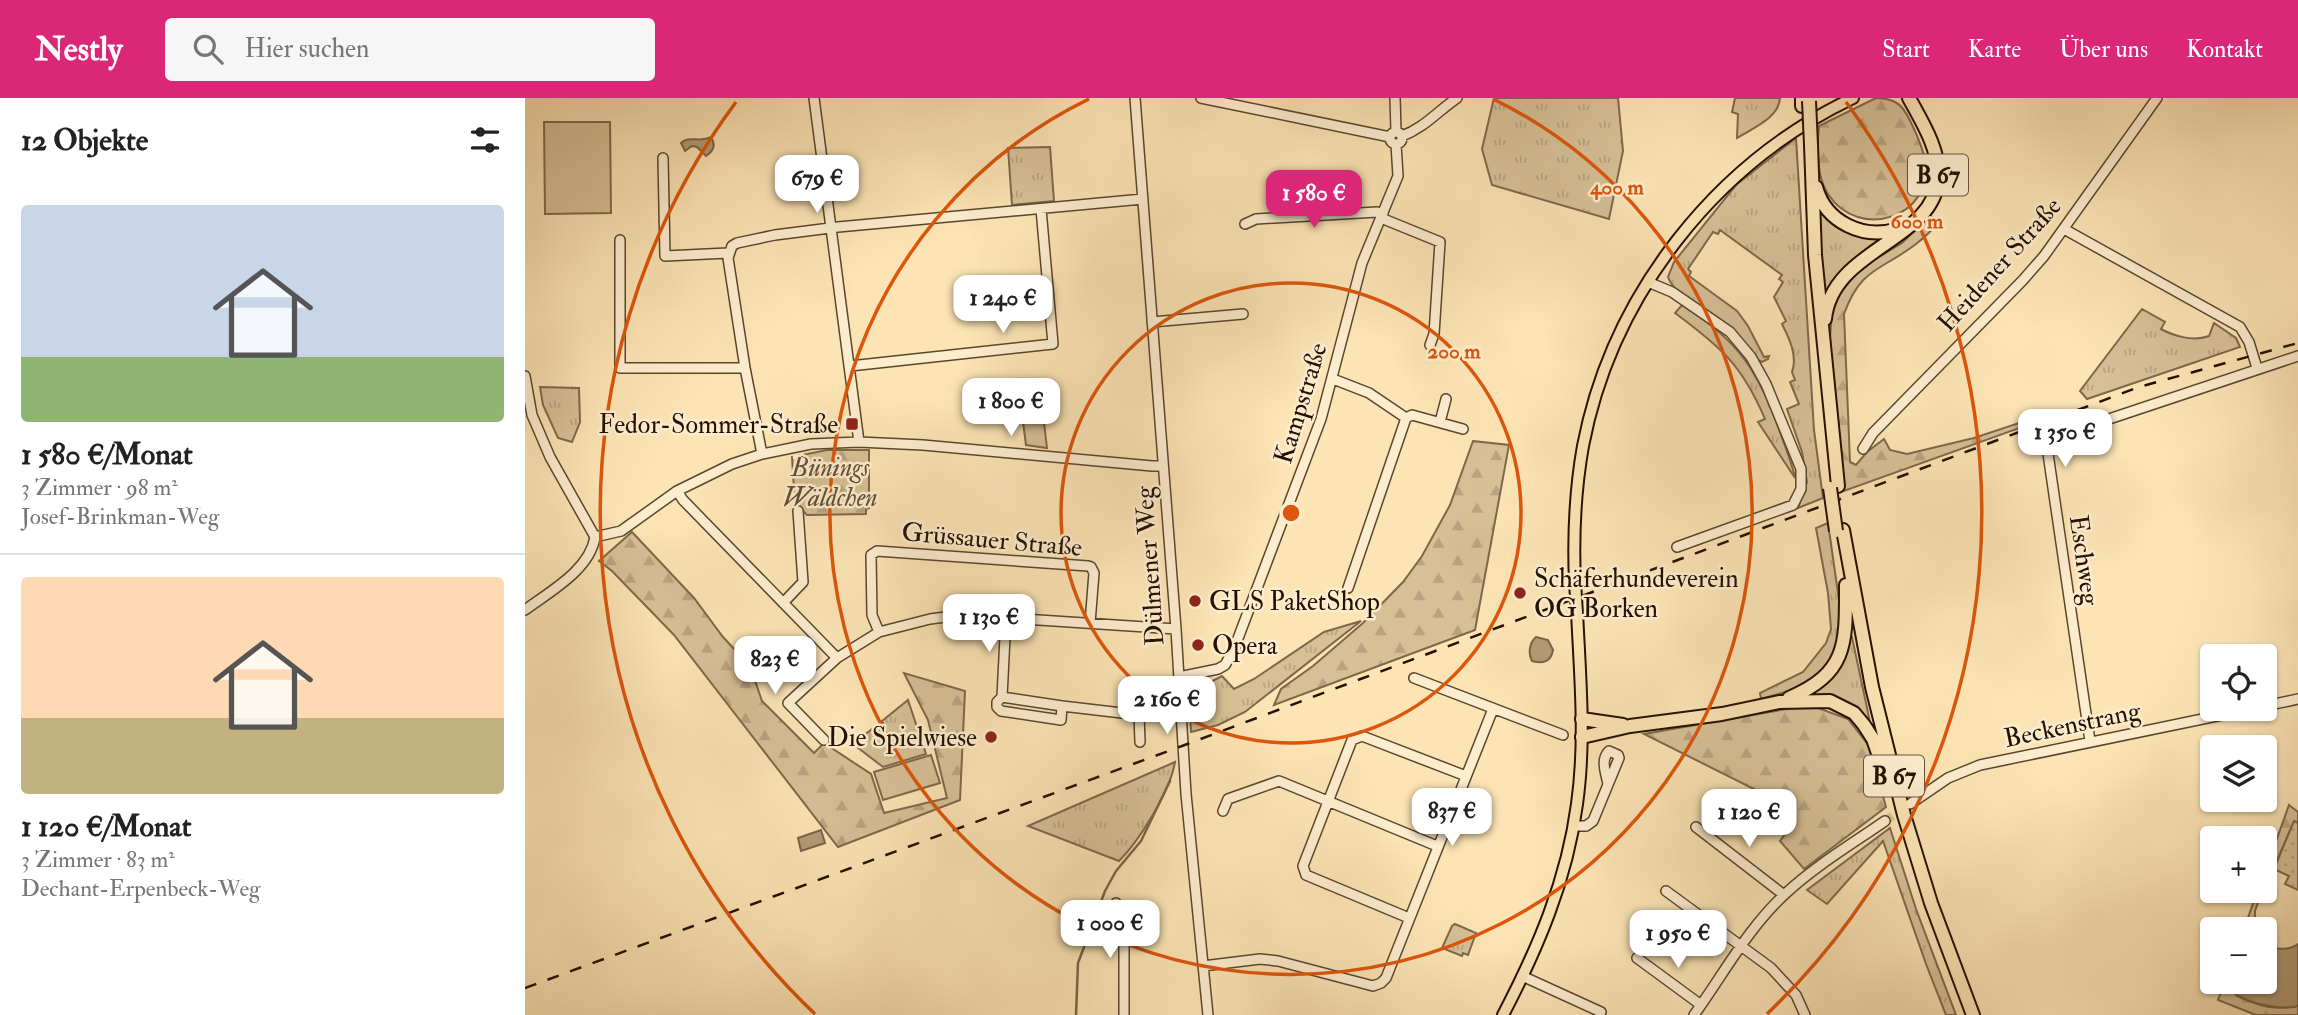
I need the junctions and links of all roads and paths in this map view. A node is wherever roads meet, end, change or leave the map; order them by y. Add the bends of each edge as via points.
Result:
1 (814, 98) edge
2 (1135, 98) edge
3 (1201, 98) edge
4 (1395, 98) edge
5 (1457, 98) edge
6 (1853, 98) edge
7 (2157, 98) edge
8 (1911, 99) edge
9 (1806, 101) edge
10 (1240, 102) edge
11 (1396, 137) junction
12 (1807, 147) junction
13 (663, 158) dead end
14 (1143, 199) junction
15 (1041, 209) junction
16 (1382, 216) junction
17 (1245, 224) dead end
18 (1912, 225) junction
19 (831, 228) junction
20 (2064, 229) junction
21 (620, 240) dead end
22 (729, 253) junction
23 (1648, 282) junction
24 (1243, 314) dead end
25 (1152, 322) junction
26 (1430, 345) dead end
27 (1824, 351) junction
28 (2298, 356) edge
29 (850, 366) junction
30 (745, 368) junction
31 (2257, 368) junction
32 (525, 376) edge
33 (1333, 379) junction
34 (1446, 399) dead end
35 (1406, 418) junction
36 (1440, 422) junction
37 (1464, 429) dead end
38 (859, 442) junction
39 (1863, 449) dead end
40 (762, 454) junction
41 (1163, 466) junction
42 (1834, 487) junction
43 (677, 491) junction
44 (798, 510) dead end
45 (1840, 531) junction
46 (595, 537) junction
47 (1677, 547) dead end
48 (1846, 585) junction
49 (1348, 588) dead end
50 (783, 603) junction
51 (525, 610) edge
52 (1006, 617) junction
53 (1090, 623) junction
54 (1176, 629) junction
55 (879, 632) junction
56 (837, 658) junction
57 (1179, 677) junction
58 (1414, 678) dead end
59 (1002, 697) junction
60 (2298, 699) edge
61 (1779, 702) junction
62 (2277, 703) edge
63 (1062, 706) junction
64 (1493, 709) junction
65 (1582, 719) junction
66 (2200, 719) edge
67 (1630, 726) junction
68 (1563, 734) dead end
69 (1582, 737) junction
70 (824, 740) dead end
71 (2090, 741) junction
72 (1140, 742) dead end
73 (1466, 776) junction
74 (1608, 784) dead end
75 (1892, 795) junction
76 (1328, 802) junction
77 (1910, 804) tunnel mouth
78 (1223, 811) dead end
79 (1885, 821) tunnel mouth
80 (1574, 826) junction
81 (1696, 827) dead end
82 (1437, 846) junction
83 (1667, 891) dead end
84 (1784, 895) junction
85 (1116, 903) dead end
86 (1409, 918) junction
87 (1742, 947) junction
88 (1637, 958) dead end
89 (1203, 966) junction
90 (1522, 976) junction
91 (1701, 1006) junction
92 (1601, 1012) dead end
93 (1124, 1015) edge
94 (1209, 1015) edge
95 (1503, 1015) edge
96 (1694, 1015) edge
97 (1805, 1015) edge
98 (1966, 1015) edge
99 (1973, 1015) edge

1 - 19 street
2 - 14 street, Dülmener Weg
3 - 10 street
4 - 11 street, Kampstraße
5 - 11 street via 1414,132
6 - 23 main road via 1786,136 1745,168 1680,235
7 - 20 street, Heidener Straße
8 - 18 highway, B 67 via 1934,152 1938,178 1930,203
9 - 12 highway, B 67, bridge
10 - 11 street
11 - 16 street, Kampstraße via 1398,176
12 - 18 highway via 1817,192 1832,215 1855,230 1873,233
12 - 27 highway, B 67
12 - 42 highway, B 67 via 1806,234
13 - 22 street via 665,256
14 - 15 street
14 - 25 street, Dülmener Weg
15 - 19 street
15 - 29 street via 1053,344
16 - 17 street via 1377,212 1256,219
16 - 26 street via 1440,242
16 - 33 street, Kampstraße via 1362,263
18 - 27 highway via 1874,250 1838,283 1826,311
19 - 22 street via 737,243
19 - 29 street
20 - 31 street via 2240,327
20 - 39 street, Heidener Straße via 2023,280 1873,433
21 - 30 street via 620,368
22 - 30 street
23 - 47 street via 1672,292 1730,332 1751,357 1801,469 1801,489 1793,505
23 - 65 main road, bridge via 1608,360 1580,465 1574,583
24 - 25 street
25 - 41 street, Dülmener Weg
27 - 42 highway, B 67
28 - 31 street, Eschweg
29 - 38 street
30 - 40 street
31 - 71 street, Eschweg via 2046,440
32 - 46 street via 532,415 550,457
33 - 35 street via 1369,393
33 - 57 street, Kampstraße via 1234,649 1218,669
34 - 36 street
35 - 36 street via 1412,415
35 - 49 street
36 - 37 street
38 - 40 street via 811,444
38 - 41 street
40 - 43 street
41 - 54 street, Dülmener Weg
42 - 45 highway, B 67
43 - 46 street via 621,531
43 - 50 street
44 - 50 street via 803,582
45 - 48 highway, B 67
45 - 99 highway, B 67 via 1904,815
46 - 51 street via 576,571
48 - 61 highway via 1846,632 1837,660 1819,682
48 - 75 highway, B 67
50 - 56 street
52 - 53 street
52 - 55 street via 961,615
52 - 59 street
53 - 54 street
53 - 55 street, Grüssauer Straße via 1091,567 884,550 871,555 872,615
54 - 57 street, Dülmener Weg
55 - 56 street
56 - 70 street via 788,704
57 - 89 street, Dülmener Weg
58 - 64 street
59 - 63 street
59 - 63 street via 997,702 1001,711 1061,719
60 - 62 street
61 - 67 highway
61 - 75 highway via 1830,701 1854,713 1873,739
63 - 72 street via 1139,715
64 - 68 street
64 - 73 street
65 - 67 highway
65 - 69 main road
66 - 71 street, Beckenstrang
67 - 69 highway
69 - 80 main road
71 - 77 street, Beckenstrang via 1965,770
73 - 76 street via 1362,736 1352,740
73 - 82 street
74 - 80 street via 1593,821
75 - 98 highway, B 67 via 1923,905
76 - 78 street via 1279,781 1228,799
76 - 82 street
76 - 86 street via 1303,866 1306,875
79 - 84 street
80 - 90 main road via 1557,891
81 - 84 street
82 - 86 street
83 - 87 street
84 - 87 street
85 - 93 street via 1124,933
86 - 89 street via 1386,978 1373,986 1260,959
87 - 91 street
87 - 97 street via 1785,981
88 - 91 street
89 - 94 street, Dülmener Weg
90 - 92 street
90 - 95 main road
91 - 96 street

